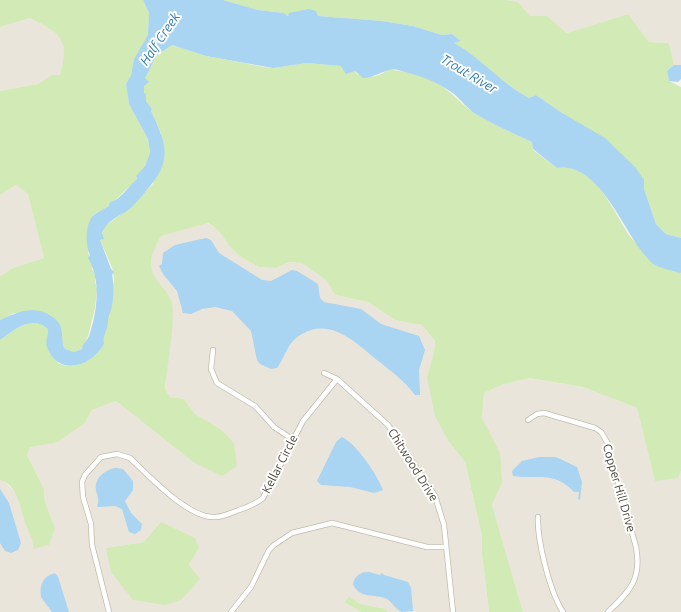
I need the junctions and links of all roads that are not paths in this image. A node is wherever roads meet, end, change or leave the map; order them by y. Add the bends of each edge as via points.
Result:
1 (213, 350) dead end
2 (324, 373) dead end
3 (337, 379) junction
4 (528, 420) dead end
5 (292, 439) junction
6 (538, 517) dead end
7 (446, 547) junction
8 (108, 612) edge
9 (231, 612) edge
10 (454, 612) edge
11 (563, 612) edge
12 (608, 612) edge

1 - 5 street via 211,369 217,383 255,406 274,427
2 - 3 street, Chitwood Drive
3 - 5 street, Kellar Circle via 312,408
3 - 7 street, Chitwood Drive via 388,425 430,487 442,515
4 - 12 street, Copper Hill Drive via 537,414 553,415 595,428 607,442 636,547 638,564 635,580 628,593
5 - 8 street, Kellar Circle via 263,498 254,504 214,517 202,515 172,498 130,458 110,454 101,457 85,475 82,490
6 - 11 street via 538,532 555,595
7 - 9 street via 427,547 332,523 292,533 269,550 251,588
7 - 10 street, Chitwood Drive

